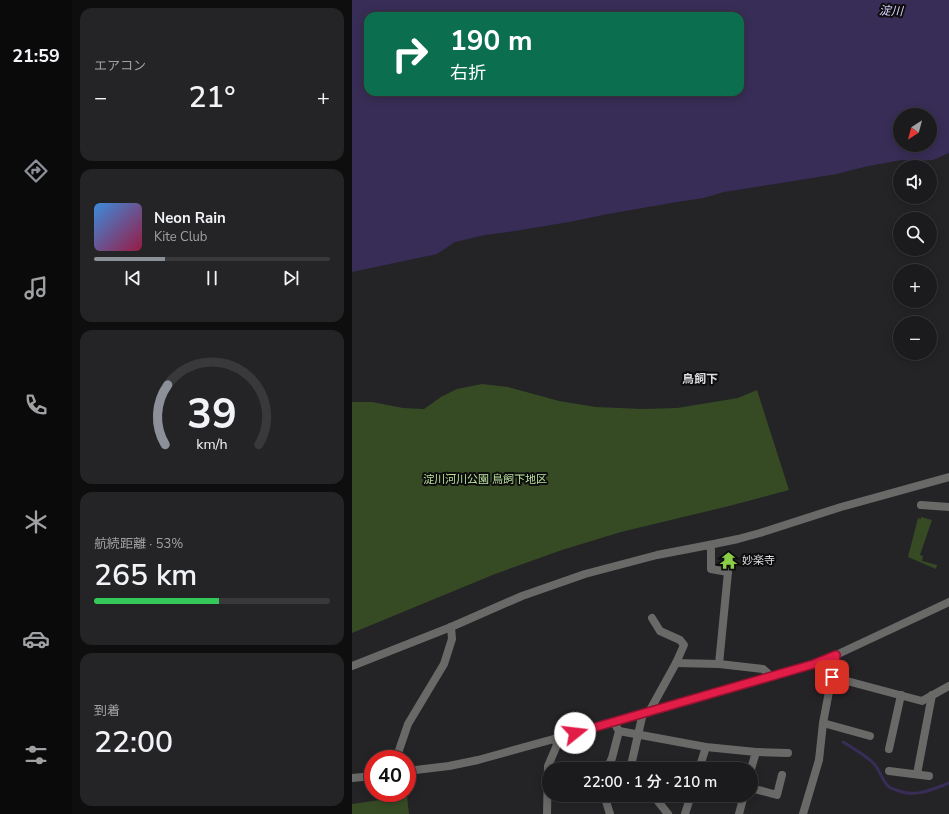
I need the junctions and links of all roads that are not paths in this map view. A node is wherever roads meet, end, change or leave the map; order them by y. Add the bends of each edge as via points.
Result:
1 (949, 477) edge
2 (921, 504) dead end
3 (949, 507) edge
4 (709, 546) junction
5 (949, 602) edge
6 (652, 618) dead end
7 (451, 626) junction
8 (836, 655) junction
9 (676, 663) junction
10 (719, 664) junction
11 (352, 666) edge
12 (770, 676) junction
13 (832, 677) junction
14 (949, 686) edge
15 (901, 695) junction
16 (932, 695) junction
17 (646, 713) junction
18 (614, 722) junction
19 (823, 723) junction
20 (619, 731) junction
21 (638, 734) junction
22 (870, 736) dead end
23 (555, 739) junction
24 (706, 747) junction
25 (889, 749) dead end
26 (399, 750) edge
27 (756, 752) junction
28 (788, 753) dead end
29 (610, 762) edge
30 (632, 762) edge
31 (701, 762) edge
32 (753, 762) edge
33 (416, 770) edge
34 (889, 771) dead end
35 (917, 774) junction
36 (782, 776) dead end
37 (929, 776) dead end
38 (364, 777) edge
39 (352, 778) edge
40 (758, 790) edge
41 (606, 802) edge
42 (659, 802) edge
43 (688, 802) edge
44 (742, 802) edge
45 (546, 814) edge
46 (610, 814) edge
47 (668, 814) edge
48 (684, 814) edge
49 (739, 814) edge
50 (802, 814) edge

1 - 4 street
2 - 3 street
4 - 7 street via 657,555 585,574 522,596
4 - 10 street via 711,569 728,572
5 - 8 street
6 - 9 street via 660,632 680,640 684,646
7 - 11 street
7 - 26 street via 452,639 444,664 408,724
8 - 12 street
8 - 13 street
9 - 10 street
9 - 17 street
10 - 12 street via 762,670
12 - 17 street
13 - 15 street
13 - 19 street
14 - 16 street
15 - 16 street via 922,701
15 - 25 street
16 - 35 street
17 - 18 street
17 - 21 street
18 - 20 street
18 - 23 street
19 - 22 street
19 - 50 street via 818,760
20 - 21 street
20 - 29 street
21 - 24 street
21 - 30 street
23 - 33 street via 478,760
23 - 45 street via 557,744 548,766
24 - 27 street
24 - 31 street
27 - 28 street
27 - 32 street
34 - 35 street
35 - 37 street
36 - 40 street via 777,795
38 - 39 street
41 - 46 street
42 - 47 street
43 - 48 street
44 - 49 street

